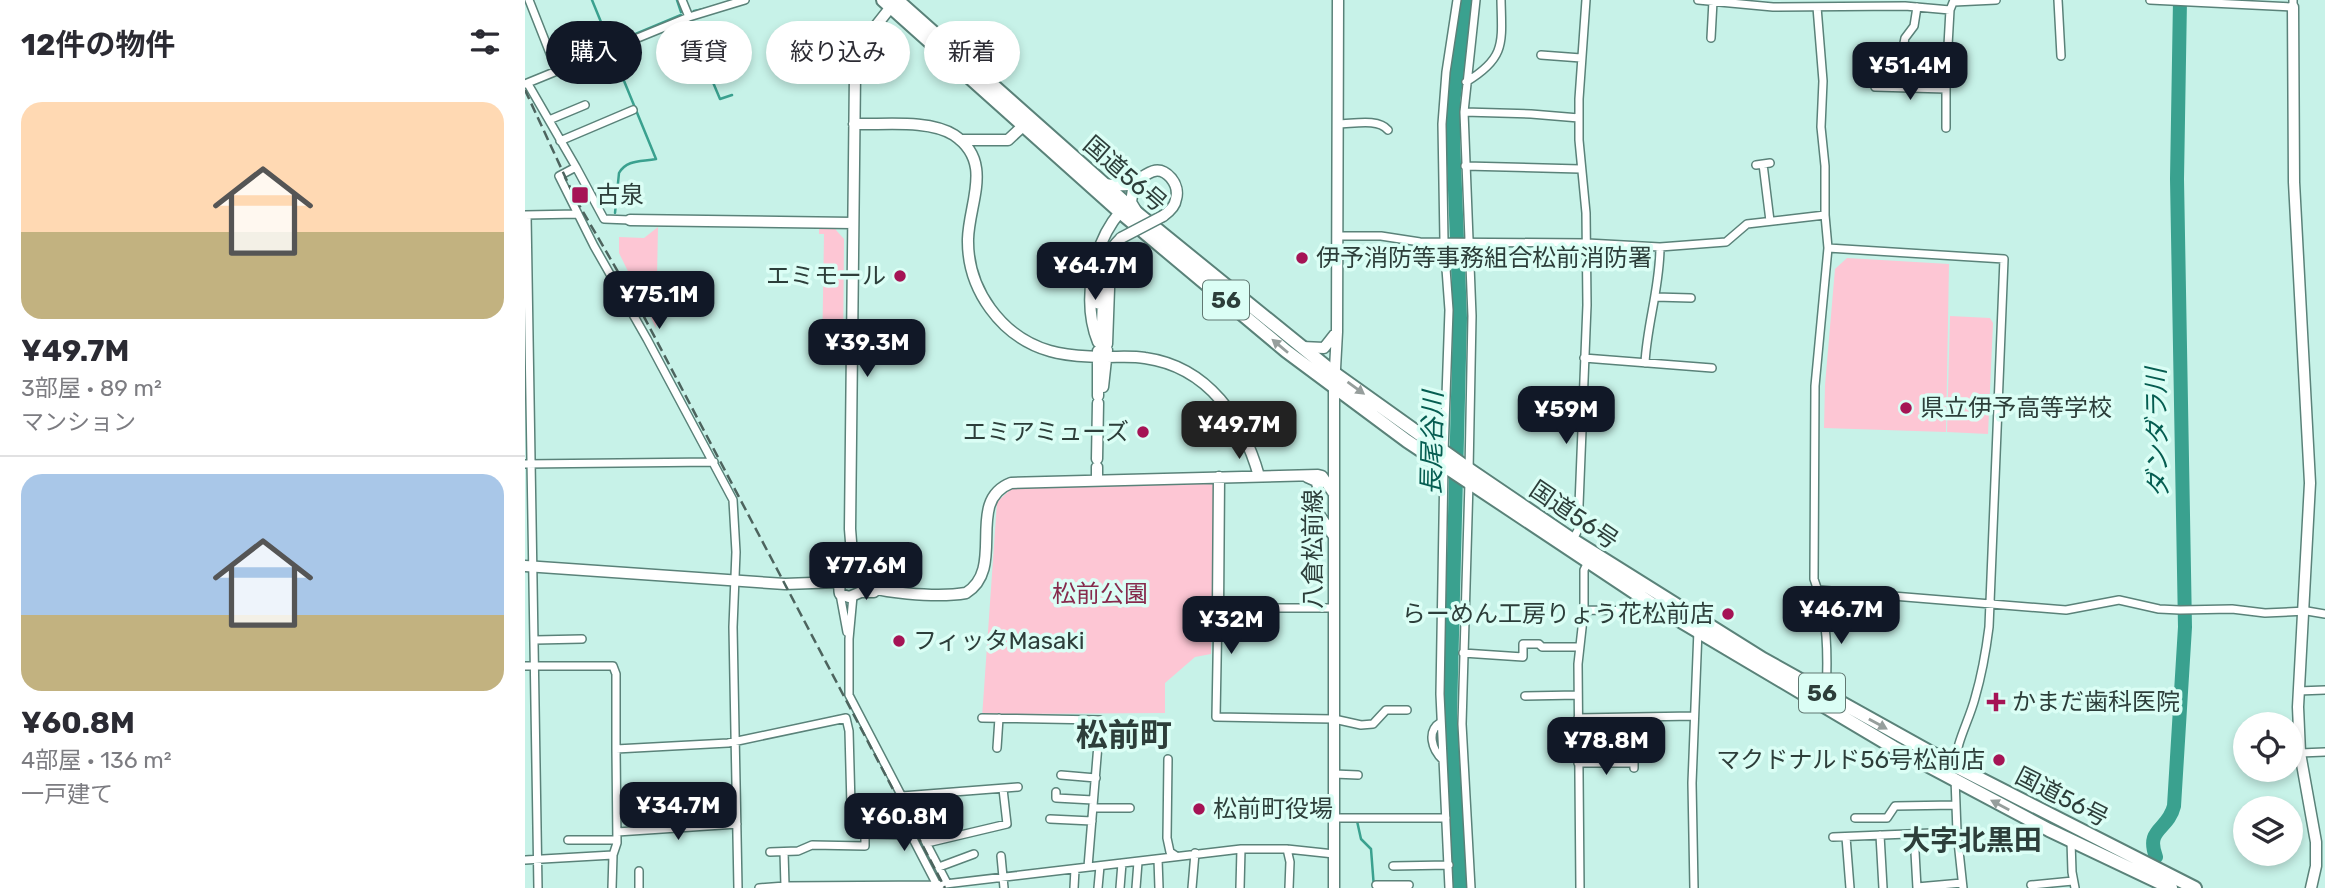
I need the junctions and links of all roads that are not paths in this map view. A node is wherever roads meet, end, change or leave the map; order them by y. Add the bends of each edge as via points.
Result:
1 (529, 0) edge
2 (682, 0) edge
3 (745, 0) edge
4 (1338, 0) edge
5 (1457, 0) edge
6 (1476, 0) edge
7 (1501, 0) edge
8 (1586, 0) edge
9 (1698, 0) edge
10 (1996, 0) edge
11 (2058, 0) edge
12 (2150, 0) edge
13 (1713, 1) edge
14 (892, 2) edge
15 (2293, 3) edge
16 (1953, 4) edge
17 (1818, 7) junction
18 (1917, 7) junction
19 (689, 17) junction
20 (642, 36) edge
21 (1711, 38) dead end
22 (546, 43) edge
23 (1902, 53) dead end
24 (1541, 55) dead end
25 (2061, 56) dead end
26 (1581, 58) junction
27 (546, 76) edge
28 (1466, 82) junction
29 (526, 84) edge
30 (1875, 87) dead end
31 (1946, 89) junction
32 (585, 105) dead end
33 (633, 110) dead end
34 (1464, 112) junction
35 (1579, 118) junction
36 (548, 120) junction
37 (854, 124) junction
38 (1338, 124) junction
39 (1023, 126) junction
40 (1946, 128) dead end
41 (1388, 130) dead end
42 (960, 139) junction
43 (560, 141) junction
44 (1763, 164) dead end
45 (1465, 166) junction
46 (576, 167) junction
47 (1580, 169) junction
48 (1134, 183) junction
49 (1105, 184) junction
50 (1120, 212) junction
51 (578, 214) junction
52 (1137, 214) junction
53 (526, 215) edge
54 (1825, 215) junction
55 (630, 220) joint
56 (1770, 221) junction
57 (853, 223) junction
58 (1337, 236) junction
59 (1445, 241) junction
60 (1467, 241) junction
61 (1587, 243) junction
62 (1660, 247) junction
63 (1828, 248) junction
64 (1111, 261) dead end
65 (1101, 280) junction
66 (1655, 297) junction
67 (1104, 298) junction
68 (1691, 298) dead end
69 (1337, 332) junction
70 (1103, 343) junction
71 (1302, 347) junction
72 (1102, 357) junction
73 (1584, 358) junction
74 (1645, 363) junction
75 (1712, 368) dead end
76 (1334, 373) junction
77 (527, 376) edge
78 (1334, 387) junction
79 (528, 421) edge
80 (1445, 460) junction
81 (714, 463) junction
82 (528, 464) edge
83 (1468, 475) junction
84 (1259, 476) junction
85 (1303, 476) junction
86 (1219, 477) junction
87 (1099, 480) junction
88 (1334, 494) junction
89 (850, 536) junction
90 (1333, 536) junction
91 (1570, 544) junction
92 (1588, 562) junction
93 (529, 566) edge
94 (855, 580) junction
95 (735, 582) junction
96 (840, 587) junction
97 (889, 590) junction
98 (1819, 590) junction
99 (854, 596) junction
100 (1990, 602) junction
101 (1652, 604) junction
102 (1218, 608) junction
103 (1334, 608) junction
104 (1584, 610) junction
105 (2302, 612) junction
106 (2325, 614) edge
107 (1699, 626) junction
108 (582, 639) dead end
109 (849, 639) junction
110 (535, 640) junction
111 (1578, 647) junction
112 (1463, 653) junction
113 (525, 666) edge
114 (535, 666) junction
115 (2325, 690) edge
116 (2298, 691) junction
117 (1578, 695) junction
118 (1525, 696) dead end
119 (1826, 701) junction
120 (1407, 710) dead end
121 (2299, 712) edge
122 (1694, 716) junction
123 (982, 718) dead end
124 (1577, 718) junction
125 (999, 719) junction
126 (1334, 719) junction
127 (735, 741) junction
128 (997, 748) dead end
129 (616, 749) junction
130 (2325, 752) edge
131 (2303, 753) edge
132 (1168, 759) dead end
133 (1634, 762) dead end
134 (1578, 763) junction
135 (2303, 765) edge
136 (1955, 766) junction
137 (1334, 774) junction
138 (1061, 775) dead end
139 (1358, 775) dead end
140 (1096, 778) junction
141 (1955, 781) junction
142 (1018, 788) dead end
143 (1003, 789) junction
144 (1056, 792) dead end
145 (902, 796) junction
146 (1093, 804) junction
147 (1956, 804) junction
148 (1130, 808) dead end
149 (1334, 818) junction
150 (1446, 818) junction
151 (1855, 818) dead end
152 (1050, 819) dead end
153 (1091, 821) junction
154 (737, 824) junction
155 (1957, 832) junction
156 (865, 834) junction
157 (1914, 834) junction
158 (1880, 835) junction
159 (617, 836) junction
160 (1833, 837) dead end
161 (1846, 837) junction
162 (568, 840) dead end
163 (2071, 841) junction
164 (537, 842) junction
165 (525, 843) edge
166 (927, 843) junction
167 (1241, 849) junction
168 (1287, 849) junction
169 (770, 852) dead end
170 (784, 852) junction
171 (974, 853) dead end
172 (1195, 853) junction
173 (1334, 854) junction
174 (613, 855) junction
175 (1001, 856) dead end
176 (1176, 856) junction
177 (537, 859) junction
178 (1158, 859) junction
179 (525, 860) edge
180 (1138, 862) junction
181 (1122, 863) junction
182 (1449, 865) junction
183 (1100, 866) junction
184 (1393, 866) dead end
185 (2321, 866) edge
186 (939, 867) junction
187 (1088, 867) junction
188 (1075, 869) junction
189 (639, 871) dead end
190 (1003, 877) junction
191 (947, 883) junction
192 (968, 884) edge
193 (1376, 884) edge
194 (1409, 884) dead end
195 (2031, 885) dead end
196 (2074, 885) edge
197 (2169, 885) edge
198 (785, 886) junction
199 (937, 886) edge
200 (1963, 886) edge
201 (870, 887) edge
202 (910, 887) edge
203 (1917, 887) edge
204 (538, 888) edge
205 (612, 888) edge
206 (639, 888) edge
207 (739, 888) edge
208 (759, 888) edge
209 (1004, 888) edge
210 (1074, 888) edge
211 (1098, 888) edge
212 (1120, 888) edge
213 (1136, 888) edge
214 (1159, 888) edge
215 (1192, 888) edge
216 (1240, 888) edge
217 (1289, 888) edge
218 (1334, 888) edge
219 (1449, 888) edge
220 (1471, 888) edge
221 (1580, 888) edge
222 (1694, 888) edge
223 (1850, 888) edge
224 (1883, 888) edge
225 (2195, 888) edge
226 (2311, 888) edge

1 - 22 street
2 - 19 street
3 - 19 street
4 - 38 street, 八倉松前線
5 - 59 street via 1443,114
6 - 28 street
7 - 28 street via 1498,55
8 - 26 street
9 - 13 street
10 - 16 street
11 - 25 street
12 - 15 street
13 - 17 street
13 - 21 street
14 - 37 street via 860,46
14 - 39 highway, 国道56号 / 56
14 - 49 highway, 国道56号 / 56
15 - 105 street via 2294,183 2310,484
16 - 18 street
16 - 31 street
17 - 18 street
17 - 54 street
18 - 23 street
19 - 20 street
24 - 26 street
26 - 35 street
27 - 29 street
28 - 34 street
29 - 36 street
30 - 31 street
31 - 40 street
32 - 36 street
33 - 43 street
34 - 35 street
34 - 45 street
35 - 47 street
36 - 43 street
37 - 42 street via 933,127
37 - 57 street
38 - 41 street via 1377,123
38 - 58 street, 八倉松前線
39 - 42 street via 1009,140
39 - 50 highway, 国道56号 / 56
42 - 72 street via 977,173 968,249 972,274 986,303 1012,332 1037,346 1066,355
43 - 46 street
44 - 56 street
45 - 47 street
45 - 60 street
46 - 51 street via 559,176
46 - 55 street via 604,219
47 - 61 street
48 - 49 street
48 - 52 street via 1132,202
48 - 65 street, bridge via 1153,171 1167,174 1174,181 1176,199 1163,216 1121,238 1106,255
49 - 52 highway, 国道56号 / 56
50 - 70 street via 1109,225 1092,270 1092,327
78 -> 50 highway, 国道56号 / 56
51 - 53 street
51 - 81 street
52 - 71 highway, 国道56号 / 56
53 - 77 street
54 - 56 street
54 - 63 street
55 - 57 street
56 - 62 street via 1747,224 1726,242
57 - 89 street
58 - 59 street
58 - 69 street, 八倉松前線
59 - 60 street
59 - 80 street via 1449,310
60 - 61 street
60 - 83 street via 1472,316
61 - 62 street
61 - 73 street
62 - 66 street
63 - 98 street via 1815,386 1814,579
63 - 100 street via 2004,259
64 - 70 street
65 - 67 street
65 - 70 street
66 - 68 street
66 - 74 street
67 - 70 street
67 - 72 street
69 - 71 street via 1324,348
69 - 76 street, 八倉松前線
70 - 72 street
71 - 76 highway, 国道56号 / 56
72 - 84 street via 1153,359 1206,386 1243,431
72 - 87 street
73 - 74 street
73 - 91 street via 1578,530
74 - 75 street
76 - 78 street, 八倉松前線
76 -> 80 highway, 国道56号 / 56
77 - 79 street
78 - 80 highway, 国道56号 / 56
78 - 88 street, 八倉松前線
79 - 82 street
80 - 83 highway, 国道56号 / 56
80 - 150 street via 1441,722
81 - 82 street
81 - 95 street via 733,500
82 - 93 street
83 - 91 highway, 国道56号 / 56
83 - 112 street
84 - 85 street
84 - 86 street
85 - 88 street via 1322,476
85 - 90 street via 1316,481 1318,513
86 - 87 street
86 - 102 street
87 - 97 street via 1011,483 1000,488 988,509 984,573 978,584 967,593
88 - 90 street, 八倉松前線
89 - 94 street
89 - 96 street
90 - 103 street, 八倉松前線
91 - 92 highway, 国道56号 / 56
91 - 107 highway, 国道56号 / 56
92 - 101 highway, 国道56号 / 56
92 - 104 street
93 - 95 street
93 - 110 street
94 - 96 street via 846,577
94 - 97 street via 866,587
94 - 99 street
95 - 96 street
95 - 127 street
96 - 99 street via 846,597
96 - 109 street
97 - 99 street
98 - 100 street
98 - 119 street via 1827,649
99 - 109 street
100 - 105 street via 2074,610 2119,600 2159,609
100 - 136 street via 1981,675 1955,751
101 - 104 street via 1647,611
101 - 107 highway, 国道56号 / 56
102 - 103 street
102 - 126 street via 1216,717
103 - 126 street, 八倉松前線
104 - 111 street
105 - 106 street
105 - 116 street
107 - 119 highway, 国道56号 / 56
107 - 122 street
108 - 110 street
109 - 145 street via 849,695
110 - 114 street
111 - 112 street via 1523,644 1523,657
111 - 117 street
112 - 220 street
113 - 114 street
114 - 129 street via 613,666
114 - 164 street
115 - 116 street
116 - 121 street
117 - 118 street
117 - 124 street
119 -> 136 highway, 国道56号 / 56
119 - 141 highway, 国道56号 / 56 via 1893,747
120 - 126 street via 1386,710 1373,724
122 - 124 street
122 - 222 street
123 - 125 street
124 - 134 street
125 - 128 street
125 - 140 street via 1100,720
126 - 137 street, 八倉松前線
127 - 129 street
127 - 154 street
127 - 156 street via 846,718 851,806
129 - 159 street
130 - 131 street
132 - 176 street via 1167,838 1170,852
133 - 134 street
134 - 221 street
135 - 185 street
136 - 141 street
136 - 197 highway, 国道56号 / 56
137 - 139 street
137 - 149 street, 八倉松前線
138 - 140 street
140 - 146 street
141 - 147 street
163 -> 141 highway, 国道56号 / 56
142 - 143 street
143 - 145 street
143 - 166 street via 1007,824
144 - 146 street via 1056,799
145 - 166 street
146 - 148 street
146 - 153 street
147 - 151 street via 1895,806 1887,818
147 - 155 street
149 - 150 street
149 - 173 street, 八倉松前線
150 - 182 street
152 - 153 street
153 - 187 street
154 - 159 street
154 - 207 street
155 - 157 street
155 - 200 street
156 - 170 street via 865,846 811,845
156 - 199 street via 911,835
157 - 158 street
157 - 203 street
158 - 161 street
158 - 224 street
159 - 162 street
159 - 174 street
160 - 161 street
161 - 223 street
163 - 196 street
163 - 197 highway, 国道56号 / 56
164 - 165 street
164 - 177 street
166 - 186 street
167 - 168 street
167 - 172 street
167 - 216 street
168 - 173 street
168 - 217 street
169 - 170 street
170 - 198 street
171 - 186 street
172 - 176 street
172 - 215 street
173 - 218 street, 八倉松前線
174 - 177 street
174 - 205 street
175 - 190 street
176 - 178 street
177 - 179 street
177 - 204 street
178 - 180 street
178 - 214 street
180 - 181 street
180 - 213 street
181 - 183 street
181 - 212 street
182 - 184 street
182 - 219 street
183 - 187 street
183 - 211 street
185 - 226 street
186 - 191 street
187 - 188 street
188 - 190 street
188 - 210 street
189 - 206 street
190 - 192 street
190 - 209 street
191 - 192 street
191 - 199 street
193 - 194 street
195 - 196 street
197 - 225 highway, 国道56号 / 56
198 - 201 street
198 - 208 street
199 - 202 street
200 - 203 street
201 - 202 street

